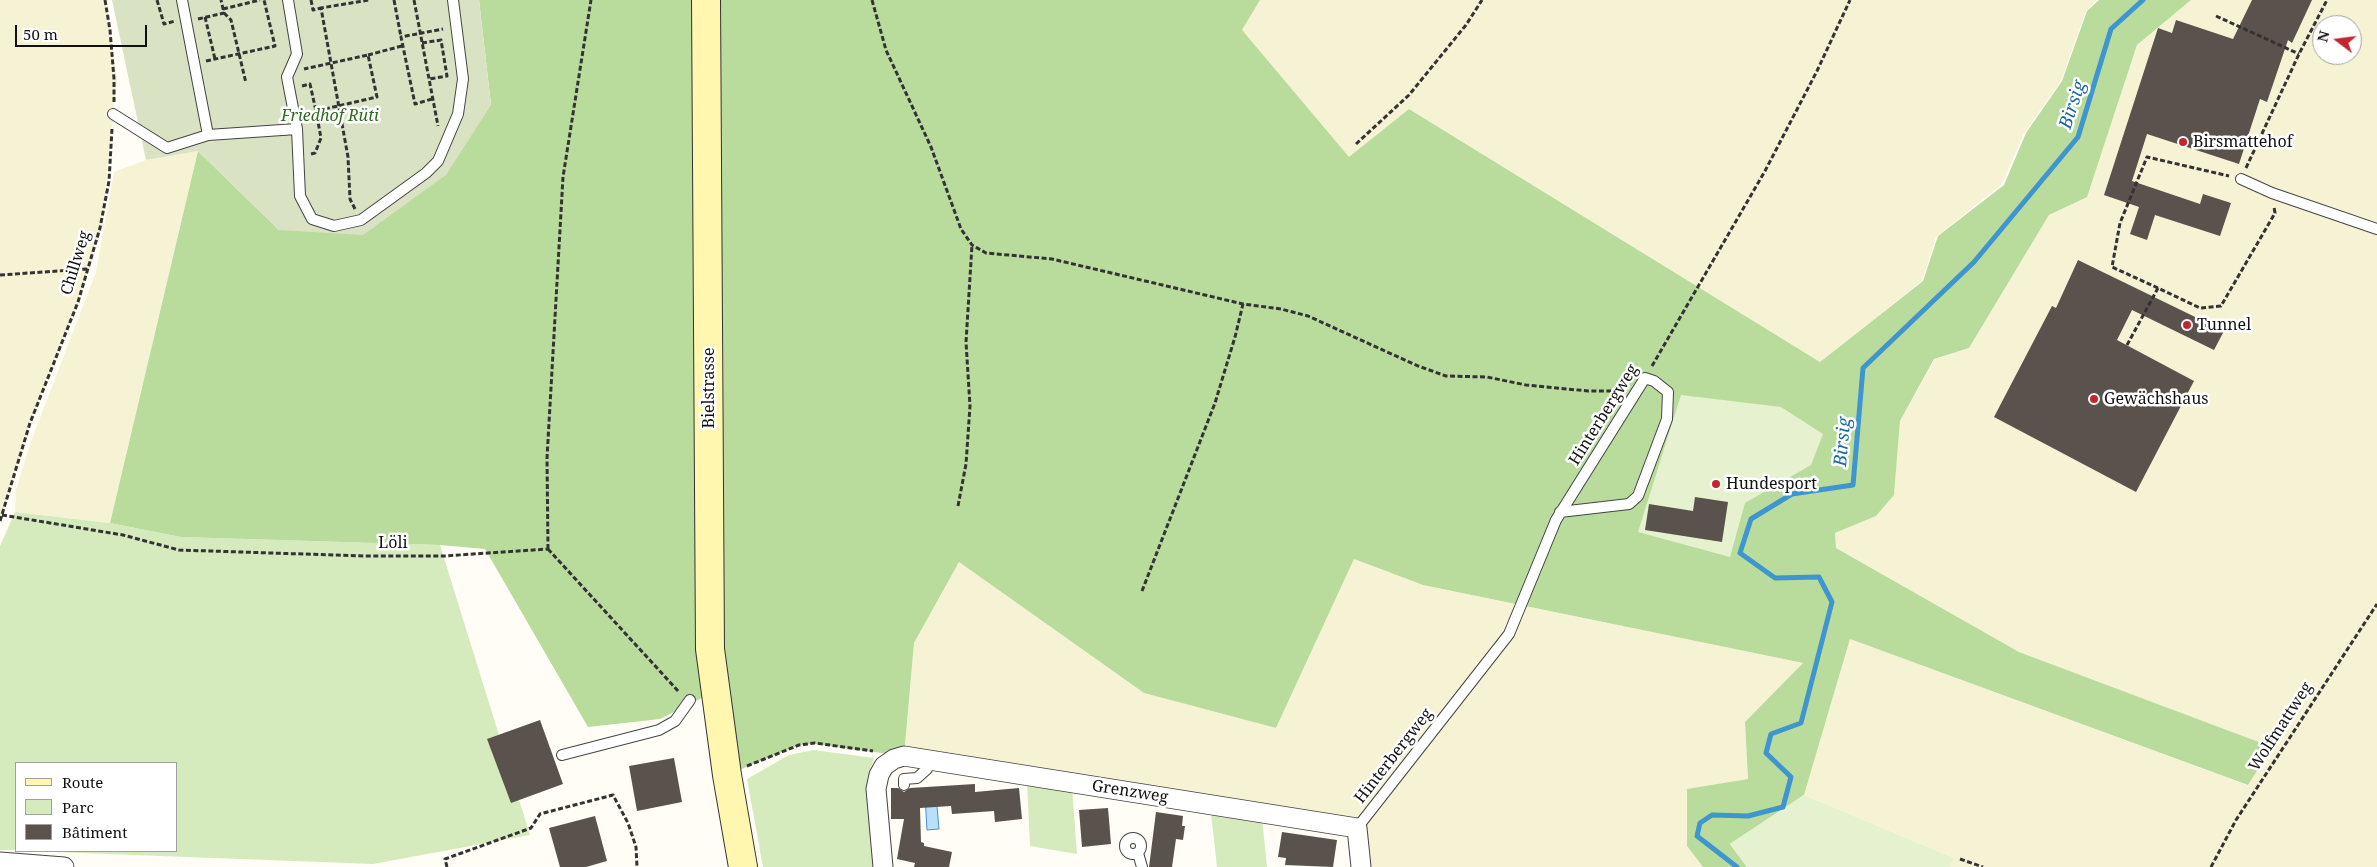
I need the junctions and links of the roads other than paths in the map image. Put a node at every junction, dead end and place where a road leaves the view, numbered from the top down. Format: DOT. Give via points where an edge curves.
graph roads {
  1 [pos="182,0"];
  2 [pos="288,0"];
  3 [pos="454,0"];
  4 [pos="706,0"];
  5 [pos="113,114"];
  6 [pos="297,129"];
  7 [pos="208,135"];
  8 [pos="2241,179"];
  9 [pos="2377,229"];
  10 [pos="1560,512"];
  11 [pos="690,700"];
  12 [pos="562,754"];
  13 [pos="940,765"];
  14 [pos="904,785"];
  15 [pos="1357,828"];
  16 [pos="1138,853"];
  17 [pos="0,862"];
  18 [pos="64,867"];
  19 [pos="743,867"];
  20 [pos="883,867"];
  21 [pos="1142,867"];
  22 [pos="1361,867"];
  1 -- 7 [label="lane"];
  2 -- 6 [label="lane" via="297,54 287,77"];
  3 -- 6 [label="lane" via="463,79 458,114 438,161 426,173 361,220 334,226 312,219 300,196"];
  4 -- 19 [label="main road, Bielstrasse" via="710,649"];
  5 -- 7 [label="lane" via="167,148"];
  6 -- 7 [label="lane"];
  8 -- 9 [label="lane"];
  10 -- 10 [label="lane, Hinterbergweg" via="1629,504 1638,496 1667,420 1668,392 1645,378"];
  10 -- 15 [label="lane, Hinterbergweg" via="1509,634"];
  11 -- 12 [label="lane" via="675,721 659,730"];
  13 -- 14 [label="lane" via="917,778 904,779"];
  13 -- 15 [label="street, Grenzweg" via="991,776"];
  13 -- 20 [label="street, Grenzweg" via="904,756 884,766 876,789"];
  15 -- 22 [label="street"];
  16 -- 21 [label="lane"];
  17 -- 18 [label="street"];
}
